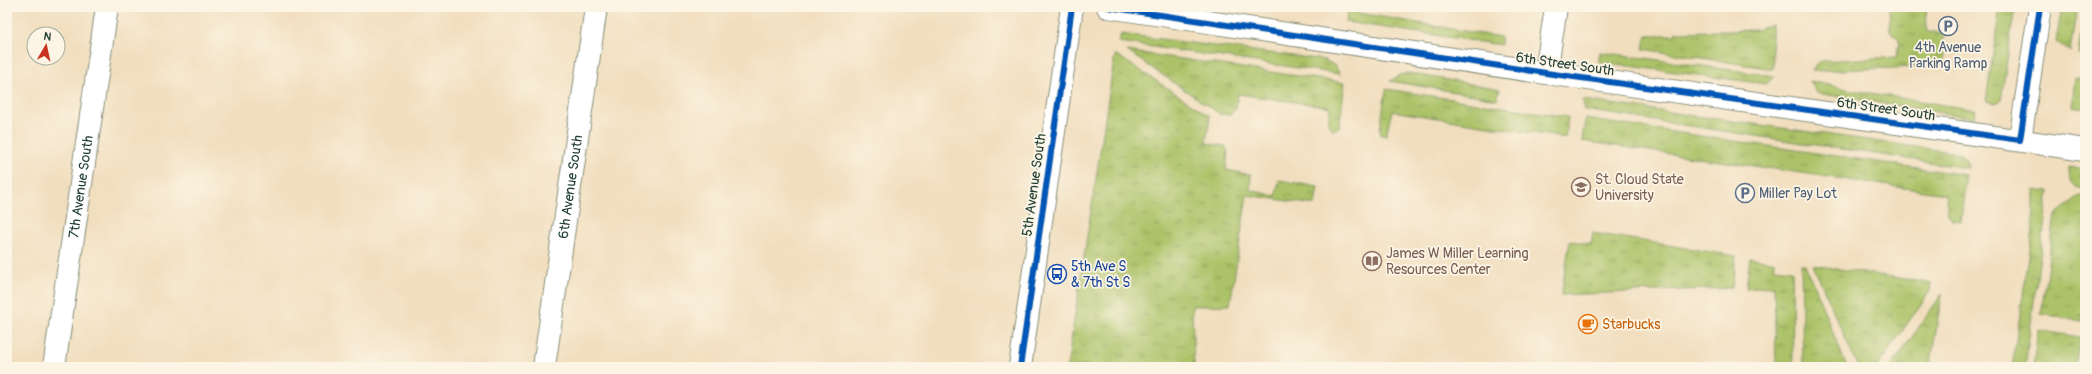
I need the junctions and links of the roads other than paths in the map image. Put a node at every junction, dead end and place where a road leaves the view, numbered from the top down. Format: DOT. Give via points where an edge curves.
graph roads {
  1 [pos="107,7"];
  2 [pos="596,7"];
  3 [pos="1072,7"];
  4 [pos="1108,7"];
  5 [pos="1556,7"];
  6 [pos="2040,7"];
  7 [pos="1546,73"];
  8 [pos="2020,140"];
  9 [pos="2085,150"];
  10 [pos="54,367"];
  11 [pos="544,367"];
  12 [pos="1020,367"];
  1 -- 10 [label="street, 7th Avenue South"];
  2 -- 11 [label="street, 6th Avenue South"];
  3 -- 12 [label="street, 5th Avenue South"];
  4 -- 7 [label="street, 6th Street South"];
  5 -- 7 [label="street"];
  6 -- 8 [label="street"];
  7 -- 8 [label="street, 6th Street South"];
  8 -- 9 [label="street, 6th Street South"];
}
